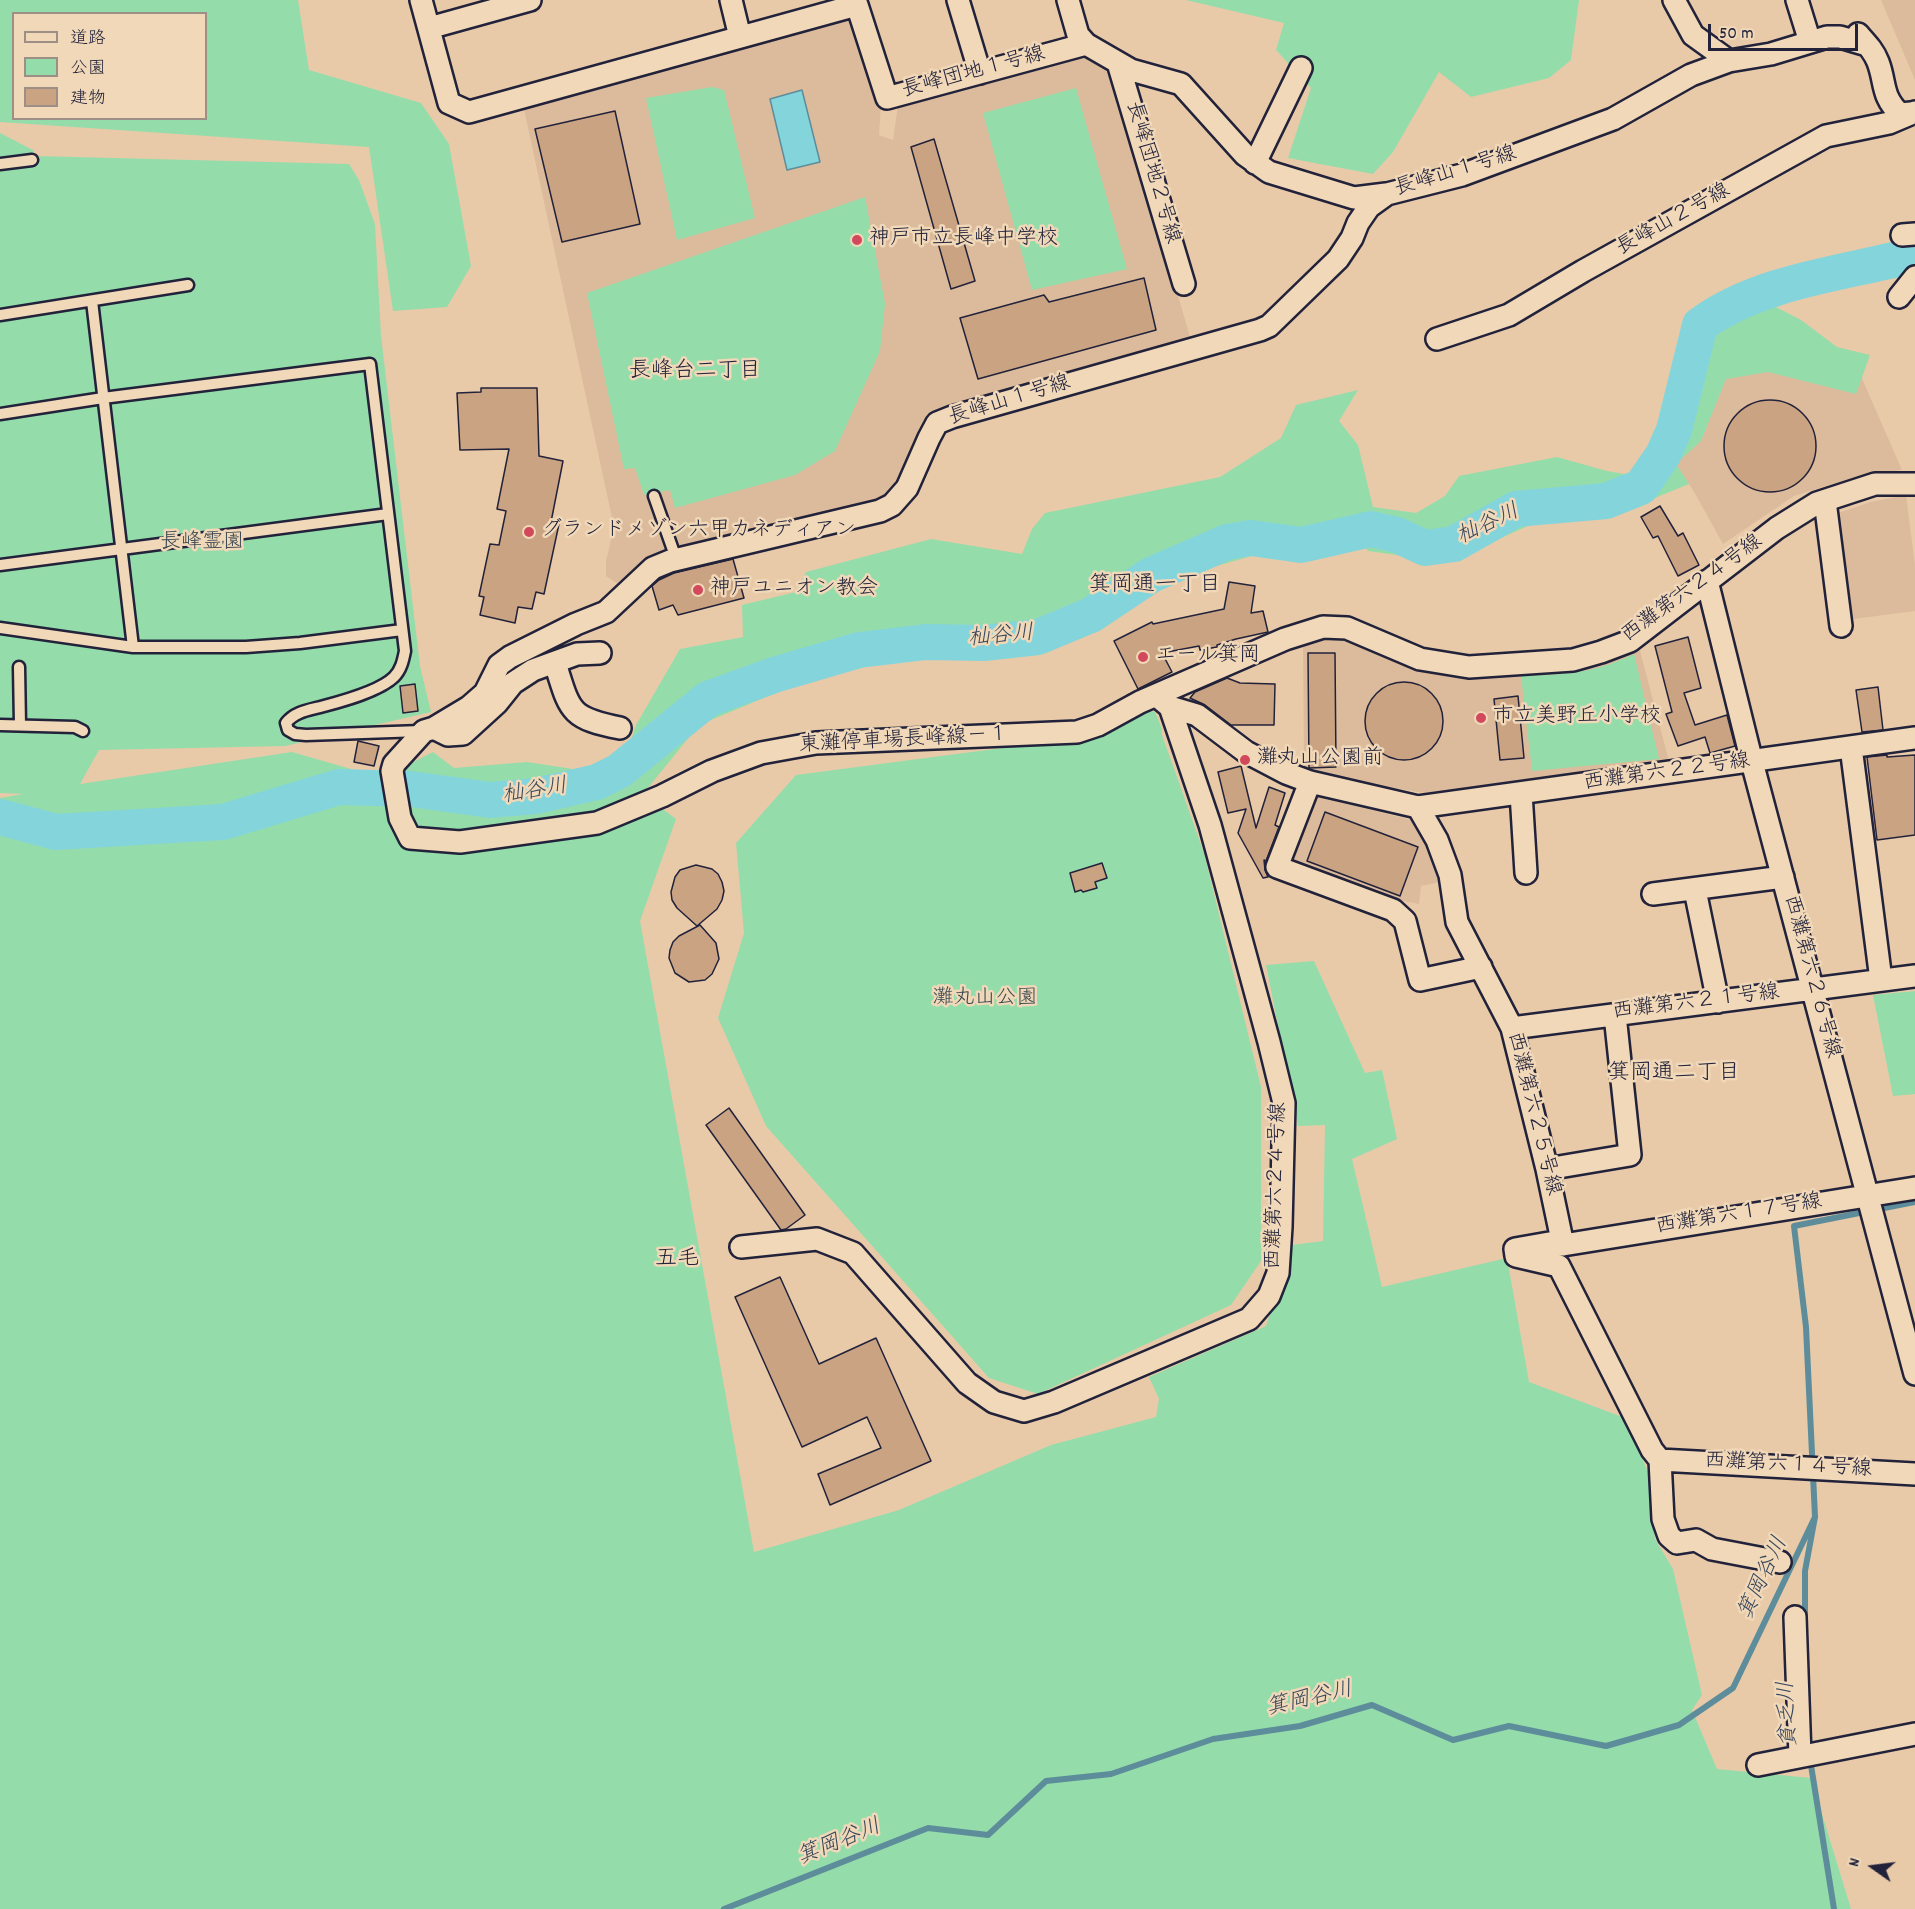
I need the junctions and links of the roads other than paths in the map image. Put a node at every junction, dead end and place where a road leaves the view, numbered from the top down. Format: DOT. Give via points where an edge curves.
graph roads {
  1 [pos="421,0"];
  2 [pos="530,0"];
  3 [pos="731,0"];
  4 [pos="958,0"];
  5 [pos="1068,0"];
  6 [pos="1674,0"];
  7 [pos="1797,0"];
  8 [pos="856,2"];
  9 [pos="429,28"];
  10 [pos="1808,36"];
  11 [pos="740,37"];
  12 [pos="1086,44"];
  13 [pos="1739,59"];
  14 [pos="1118,63"];
  15 [pos="1301,68"];
  16 [pos="980,73"];
  17 [pos="1913,113"];
  18 [pos="32,160"];
  19 [pos="1255,163"];
  20 [pos="0,164"];
  21 [pos="1387,194"];
  22 [pos="1915,277"];
  23 [pos="1184,284"];
  24 [pos="188,285"];
  25 [pos="1899,297"];
  26 [pos="92,301"];
  27 [pos="0,315"];
  28 [pos="1437,339"];
  29 [pos="103,398"];
  30 [pos="0,414"];
  31 [pos="1915,484"];
  32 [pos="654,496"];
  33 [pos="1825,501"];
  34 [pos="388,514"];
  35 [pos="121,549"];
  36 [pos="678,559"];
  37 [pos="0,566"];
  38 [pos="1707,580"];
  39 [pos="0,623"];
  40 [pos="1841,626"];
  41 [pos="0,628"];
  42 [pos="402,630"];
  43 [pos="132,647"];
  44 [pos="600,653"];
  45 [pos="555,663"];
  46 [pos="19,667"];
  47 [pos="1164,701"];
  48 [pos="20,725"];
  49 [pos="0,726"];
  50 [pos="620,728"];
  51 [pos="429,730"];
  52 [pos="82,731"];
  53 [pos="1077,732"];
  54 [pos="1915,738"];
  55 [pos="1851,747"];
  56 [pos="1752,762"];
  57 [pos="1310,782"];
  58 [pos="1521,793"];
  59 [pos="1418,807"];
  60 [pos="1526,873"];
  61 [pos="1783,877"];
  62 [pos="1695,890"];
  63 [pos="1653,894"];
  64 [pos="1481,967"];
  65 [pos="1915,976"];
  66 [pos="1881,980"];
  67 [pos="1813,989"];
  68 [pos="1718,1002"];
  69 [pos="1615,1015"];
  70 [pos="1512,1028"];
  71 [pos="1547,1168"];
  72 [pos="1915,1188"];
  73 [pos="1868,1196"];
  74 [pos="1563,1245"];
  75 [pos="741,1247"];
  76 [pos="1915,1374"];
  77 [pos="1660,1460"];
  78 [pos="1915,1474"];
  79 [pos="1780,1562"];
  80 [pos="1795,1617"];
  81 [pos="1915,1734"];
  82 [pos="1800,1756"];
  83 [pos="1758,1765"];
  1 -- 9 [label="street, 長峰団地１号線"];
  2 -- 9 [label="street"];
  3 -- 11 [label="street"];
  4 -- 16 [label="street"];
  5 -- 12 [label="street" via="1078,35"];
  6 -- 13 [label="street" via="1693,35"];
  7 -- 10 [label="street"];
  8 -- 11 [label="street, 長峰団地１号線"];
  8 -- 16 [label="street, 長峰団地１号線" via="887,98"];
  9 -- 11 [label="street, 長峰団地１号線" via="449,103 469,112"];
  10 -- 13 [label="street, 長峰山１号線" via="1771,54"];
  10 -- 17 [label="street, 長峰山１号線" via="1840,37 1867,45 1879,64 1890,105 1900,114"];
  12 -- 14 [label="street"];
  12 -- 16 [label="street, 長峰団地１号線"];
  13 -- 21 [label="street, 長峰山１号線" via="1691,75 1613,119 1462,175"];
  14 -- 19 [label="street" via="1181,84"];
  14 -- 23 [label="street, 長峰団地２号線"];
  15 -- 19 [label="street"];
  17 -- 28 [label="street, 長峰山２号線" via="1889,123 1826,136 1509,315"];
  18 -- 20 [label="lane"];
  19 -- 21 [label="street" via="1269,172 1354,198"];
  21 -- 36 [label="street, 長峰山１号線" via="1369,207 1338,259 1269,326 952,417 938,423 908,488 892,505"];
  22 -- 25 [label="street"];
  24 -- 26 [label="lane"];
  26 -- 27 [label="lane"];
  26 -- 29 [label="lane"];
  29 -- 30 [label="lane"];
  29 -- 34 [label="lane" via="370,364"];
  29 -- 35 [label="lane"];
  31 -- 33 [label="street, 西灘第六２４号線" via="1875,484"];
  32 -- 36 [label="lane"];
  33 -- 38 [label="street, 西灘第六２４号線" via="1778,528"];
  33 -- 40 [label="street"];
  34 -- 35 [label="lane"];
  34 -- 42 [label="lane"];
  35 -- 37 [label="lane"];
  35 -- 43 [label="lane"];
  36 -- 51 [label="street, 長峰山１号線" via="653,568 606,612 510,657 499,665 484,693 469,707"];
  38 -- 47 [label="street, 西灘第六２４号線" via="1630,641 1573,660 1469,667 1420,659 1347,628 1323,627 1285,639"];
  38 -- 56 [label="street, 西灘第六２６号線"];
  39 -- 41 [label="lane"];
  41 -- 43 [label="lane"];
  42 -- 43 [label="lane" via="246,647"];
  42 -- 51 [label="lane, 長峰山１号線" via="405,651 394,678 337,703 291,716 286,723 288,730 306,735"];
  44 -- 45 [label="street" via="577,654"];
  45 -- 50 [label="street" via="572,710 593,723"];
  45 -- 51 [label="street" via="533,670 513,683 464,734"];
  46 -- 48 [label="lane"];
  47 -- 53 [label="street, 西灘第六２４号線" via="1140,702"];
  47 -- 57 [label="street" via="1197,715 1246,752"];
  47 -- 75 [label="street, 西灘第六２４号線" via="1210,825 1284,1103 1278,1273 1269,1296 1249,1319 1024,1411 994,1402 967,1383 853,1253 817,1239"];
  48 -- 49 [label="lane"];
  48 -- 52 [label="lane" via="75,727"];
  51 -- 53 [label="street, 東灘停車場長峰線－１" via="394,764 400,818 410,838 460,842 597,823 712,771 761,753 805,745"];
  54 -- 55 [label="street, 西灘第六２２号線"];
  55 -- 56 [label="street, 西灘第六２２号線"];
  55 -- 66 [label="street"];
  56 -- 58 [label="street, 西灘第六２２号線"];
  56 -- 61 [label="street, 西灘第六２６号線"];
  57 -- 59 [label="street"];
  57 -- 64 [label="street" via="1277,867 1393,910 1405,921 1420,980"];
  58 -- 59 [label="street, 西灘第六２２号線"];
  58 -- 60 [label="street"];
  59 -- 64 [label="street, 西灘第六２５号線" via="1437,840 1450,875 1457,922"];
  61 -- 62 [label="street"];
  61 -- 67 [label="street, 西灘第六２６号線"];
  62 -- 63 [label="street"];
  62 -- 68 [label="street"];
  64 -- 70 [label="street, 西灘第六２５号線"];
  65 -- 66 [label="street, 西灘第六２１号線"];
  66 -- 67 [label="street, 西灘第六２１号線"];
  67 -- 68 [label="street, 西灘第六２１号線"];
  67 -- 73 [label="street, 西灘第六２６号線"];
  68 -- 69 [label="street, 西灘第六２１号線"];
  69 -- 70 [label="street, 西灘第六２１号線"];
  69 -- 71 [label="street" via="1630,1155"];
  70 -- 71 [label="street, 西灘第六２５号線"];
  71 -- 74 [label="street, 西灘第六２５号線"];
  72 -- 73 [label="street, 西灘第六１７号線"];
  73 -- 74 [label="street, 西灘第六１７号線"];
  73 -- 76 [label="street, 西灘第六２６号線"];
  74 -- 77 [label="street, 西灘第六１７号線" via="1550,1243 1515,1249 1516,1256 1559,1266"];
  77 -- 78 [label="street, 西灘第六１４号線"];
  77 -- 79 [label="street" via="1663,1519 1669,1536 1677,1543 1696,1540 1712,1549"];
  80 -- 82 [label="street"];
  81 -- 82 [label="street"];
  82 -- 83 [label="street"];
}
